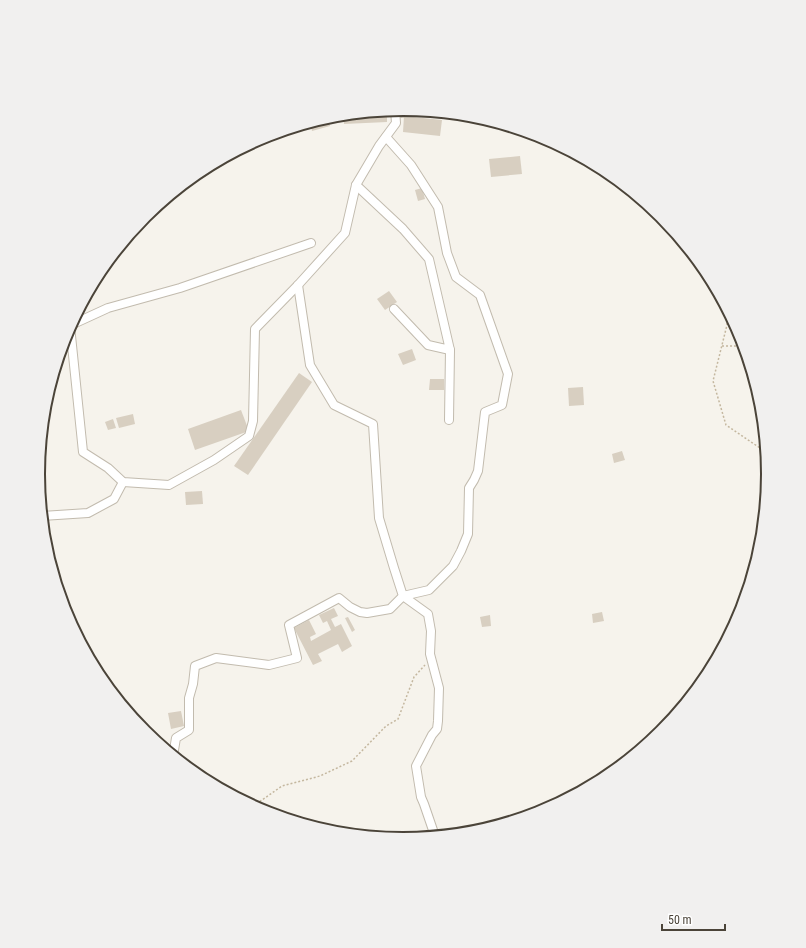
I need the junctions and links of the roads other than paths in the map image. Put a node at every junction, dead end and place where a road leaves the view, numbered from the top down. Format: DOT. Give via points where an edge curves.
graph roads {
  1 [pos="395,116"];
  2 [pos="386,137"];
  3 [pos="356,185"];
  4 [pos="311,243"];
  5 [pos="298,285"];
  6 [pos="394,309"];
  7 [pos="79,322"];
  8 [pos="71,339"];
  9 [pos="450,350"];
  10 [pos="449,420"];
  11 [pos="123,482"];
  12 [pos="48,516"];
  13 [pos="403,596"];
  14 [pos="175,749"];
  15 [pos="433,830"];
  1 -- 2 [label="street" via="396,123"];
  2 -- 3 [label="street"];
  2 -- 13 [label="street" via="411,165 438,207 447,253 456,277 480,295 508,374 502,405 484,412 478,471 469,488 468,534 461,551 453,566 429,590"];
  3 -- 5 [label="street" via="345,232"];
  3 -- 9 [label="street" via="403,229 429,259"];
  4 -- 7 [label="street" via="180,288 108,308"];
  5 -- 11 [label="street" via="255,329 253,421 249,436 214,460 169,485"];
  5 -- 13 [label="street" via="310,366 334,405 373,424 379,518"];
  6 -- 9 [label="street" via="428,345"];
  8 -- 11 [label="street" via="83,452 108,468"];
  9 -- 10 [label="street"];
  11 -- 12 [label="street" via="114,499 88,513"];
  13 -- 14 [label="street" via="390,609 367,613 350,607 339,598 306,615 289,625 297,658 269,665 216,658 195,666 194,684 189,698 189,730 176,738"];
  13 -- 15 [label="street" via="428,614 431,631 430,654 439,688 437,729 416,766 421,797"];
}
